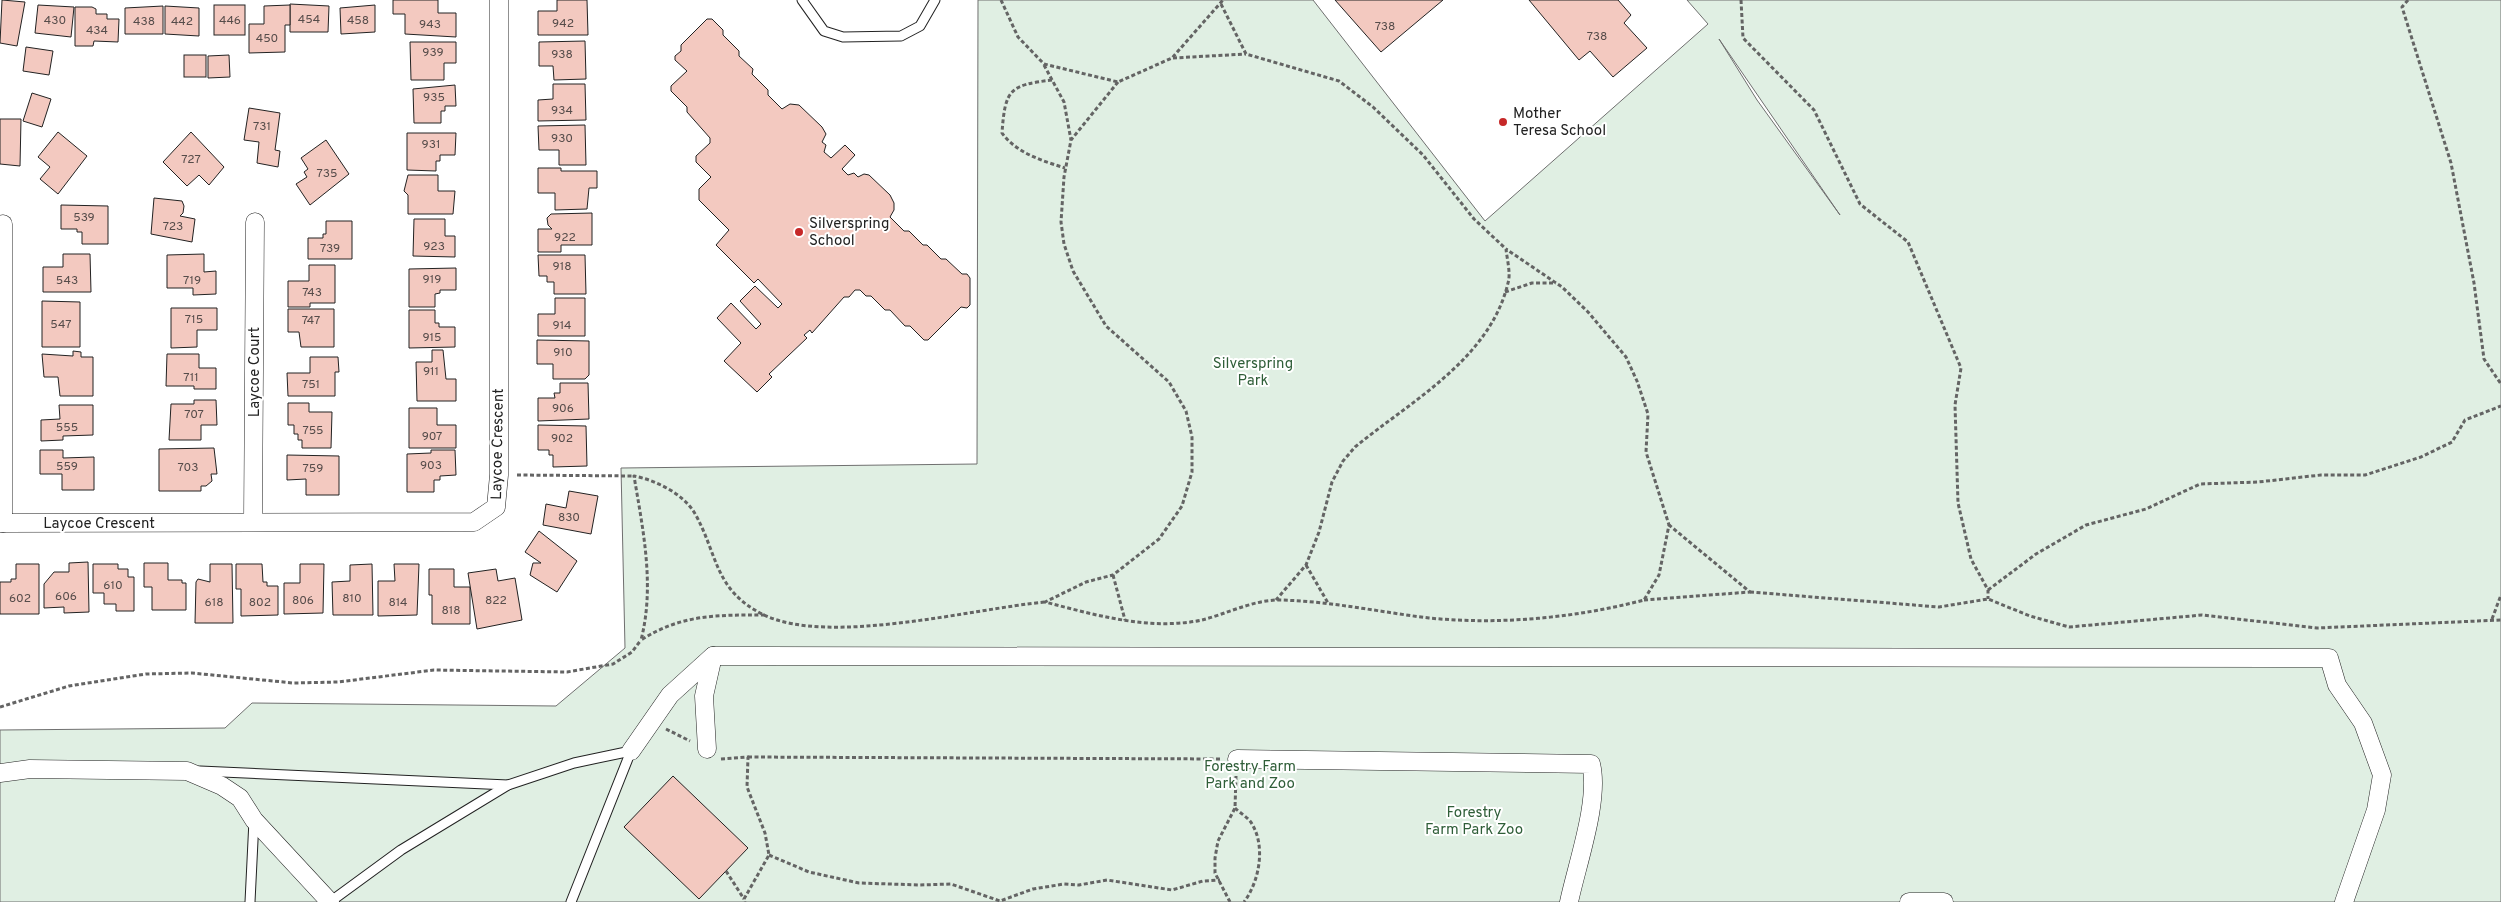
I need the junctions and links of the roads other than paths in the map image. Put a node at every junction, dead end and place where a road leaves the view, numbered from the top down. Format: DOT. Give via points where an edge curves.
graph roads {
  1 [pos="499,0"];
  2 [pos="802,0"];
  3 [pos="935,0"];
  4 [pos="255,222"];
  5 [pos="3,224"];
  6 [pos="253,522"];
  7 [pos="2,523"];
  8 [pos="713,656"];
  9 [pos="707,749"];
  10 [pos="631,752"];
  11 [pos="1237,759"];
  12 [pos="187,771"];
  13 [pos="0,773"];
  14 [pos="508,786"];
  15 [pos="254,820"];
  16 [pos="250,902"];
  17 [pos="330,902"];
  18 [pos="571,902"];
  19 [pos="1569,902"];
  20 [pos="1909,902"];
  21 [pos="1944,902"];
  22 [pos="2344,902"];
  1 -- 6 [label="street, Laycoe Crescent" via="499,475 496,507 474,522"];
  2 -- 3 [label="lane" via="824,31 843,37 901,36 920,26"];
  4 -- 6 [label="street, Laycoe Court"];
  5 -- 7 [label="street"];
  6 -- 7 [label="street, Laycoe Crescent"];
  8 -- 9 [label="street" via="704,696"];
  8 -- 10 [label="street" via="670,695"];
  8 -- 22 [label="street" via="2329,658 2337,685 2363,723 2382,775 2376,810"];
  10 -- 14 [label="lane" via="574,764"];
  10 -- 18 [label="lane"];
  11 -- 19 [label="street" via="1591,764 1594,776 1592,799"];
  12 -- 13 [label="street" via="30,769"];
  12 -- 14 [label="lane"];
  12 -- 15 [label="street" via="222,786 240,798"];
  14 -- 17 [label="lane" via="401,850"];
  15 -- 16 [label="lane"];
  15 -- 17 [label="street"];
  20 -- 21 [label="street"];
}
